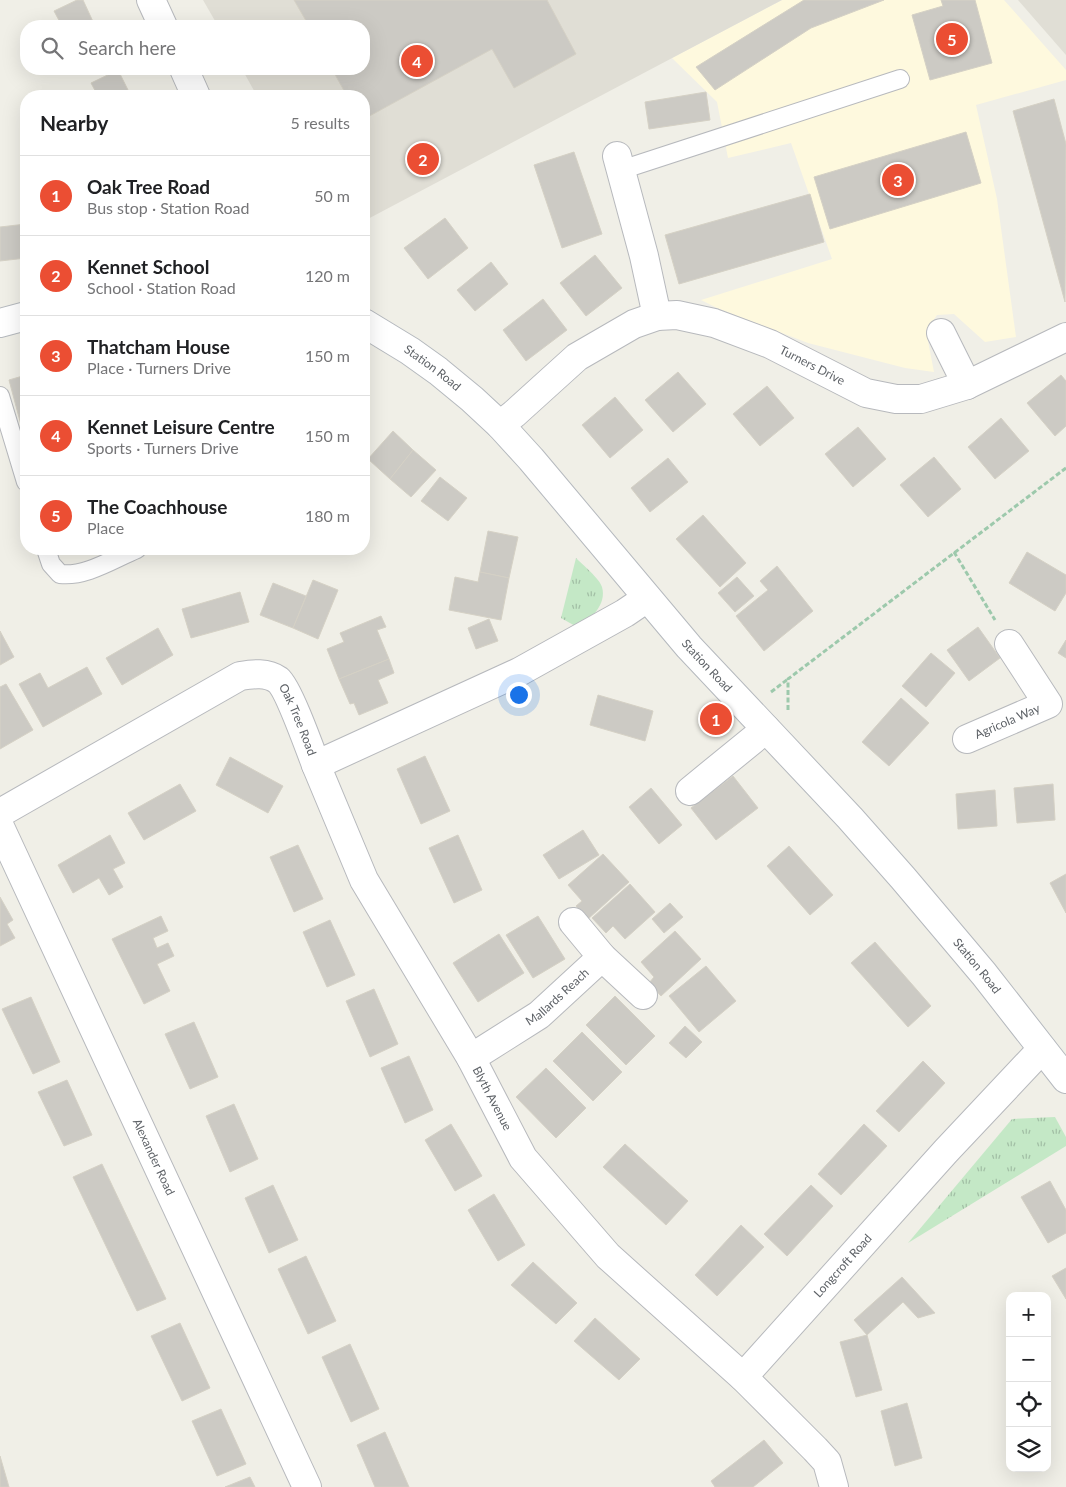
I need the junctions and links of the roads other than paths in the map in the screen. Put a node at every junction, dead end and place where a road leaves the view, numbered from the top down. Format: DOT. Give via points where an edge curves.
graph roads {
  1 [pos="151,0"];
  2 [pos="160,20"];
  3 [pos="187,75"];
  4 [pos="900,79"];
  5 [pos="193,90"];
  6 [pos="619,163"];
  7 [pos="657,316"];
  8 [pos="20,318"];
  9 [pos="0,323"];
  10 [pos="370,326"];
  11 [pos="941,334"];
  12 [pos="1066,337"];
  13 [pos="967,385"];
  14 [pos="0,396"];
  15 [pos="500,425"];
  16 [pos="20,462"];
  17 [pos="48,555"];
  18 [pos="123,555"];
  19 [pos="647,598"];
  20 [pos="1009,644"];
  21 [pos="1057,709"];
  22 [pos="777,723"];
  23 [pos="967,739"];
  24 [pos="316,764"];
  25 [pos="690,791"];
  26 [pos="0,813"];
  27 [pos="0,827"];
  28 [pos="573,922"];
  29 [pos="602,957"];
  30 [pos="643,995"];
  31 [pos="1042,1049"];
  32 [pos="471,1058"];
  33 [pos="1066,1080"];
  34 [pos="743,1377"];
  35 [pos="307,1487"];
  36 [pos="834,1487"];
  1 -- 2 [label="street"];
  3 -- 5 [label="street"];
  4 -- 6 [label="lane"];
  6 -- 7 [label="street"];
  7 -- 13 [label="street, Turners Drive" via="677,315 714,323 770,344 866,393 896,399 921,399"];
  7 -- 15 [label="street, Turners Drive" via="634,324 577,357"];
  8 -- 9 [label="street"];
  10 -- 15 [label="street, Station Road" via="438,371"];
  11 -- 13 [label="street"];
  12 -- 13 [label="street, Turners Drive"];
  14 -- 16 [label="lane"];
  15 -- 19 [label="street, Station Road"];
  17 -- 18 [label="lane" via="60,574 70,575"];
  19 -- 22 [label="street, Station Road" via="718,679"];
  19 -- 24 [label="street, Oak Tree Road" via="519,672"];
  20 -- 21 [label="street, Agricola Way"];
  21 -- 23 [label="street, Agricola Way"];
  22 -- 25 [label="street"];
  22 -- 31 [label="street, Station Road" via="850,818 984,974"];
  24 -- 26 [label="street, Oak Tree Road" via="286,691 278,681 252,674 240,676"];
  24 -- 32 [label="street, Blyth Avenue" via="364,880"];
  27 -- 35 [label="street, Alexander Road"];
  28 -- 29 [label="street"];
  29 -- 30 [label="street"];
  29 -- 32 [label="street, Mallards Reach" via="539,1015"];
  31 -- 33 [label="street, Station Road"];
  31 -- 34 [label="street, Longcroft Road"];
  32 -- 34 [label="street, Blyth Avenue" via="523,1158 608,1256"];
  34 -- 36 [label="street" via="827,1462"];
}
